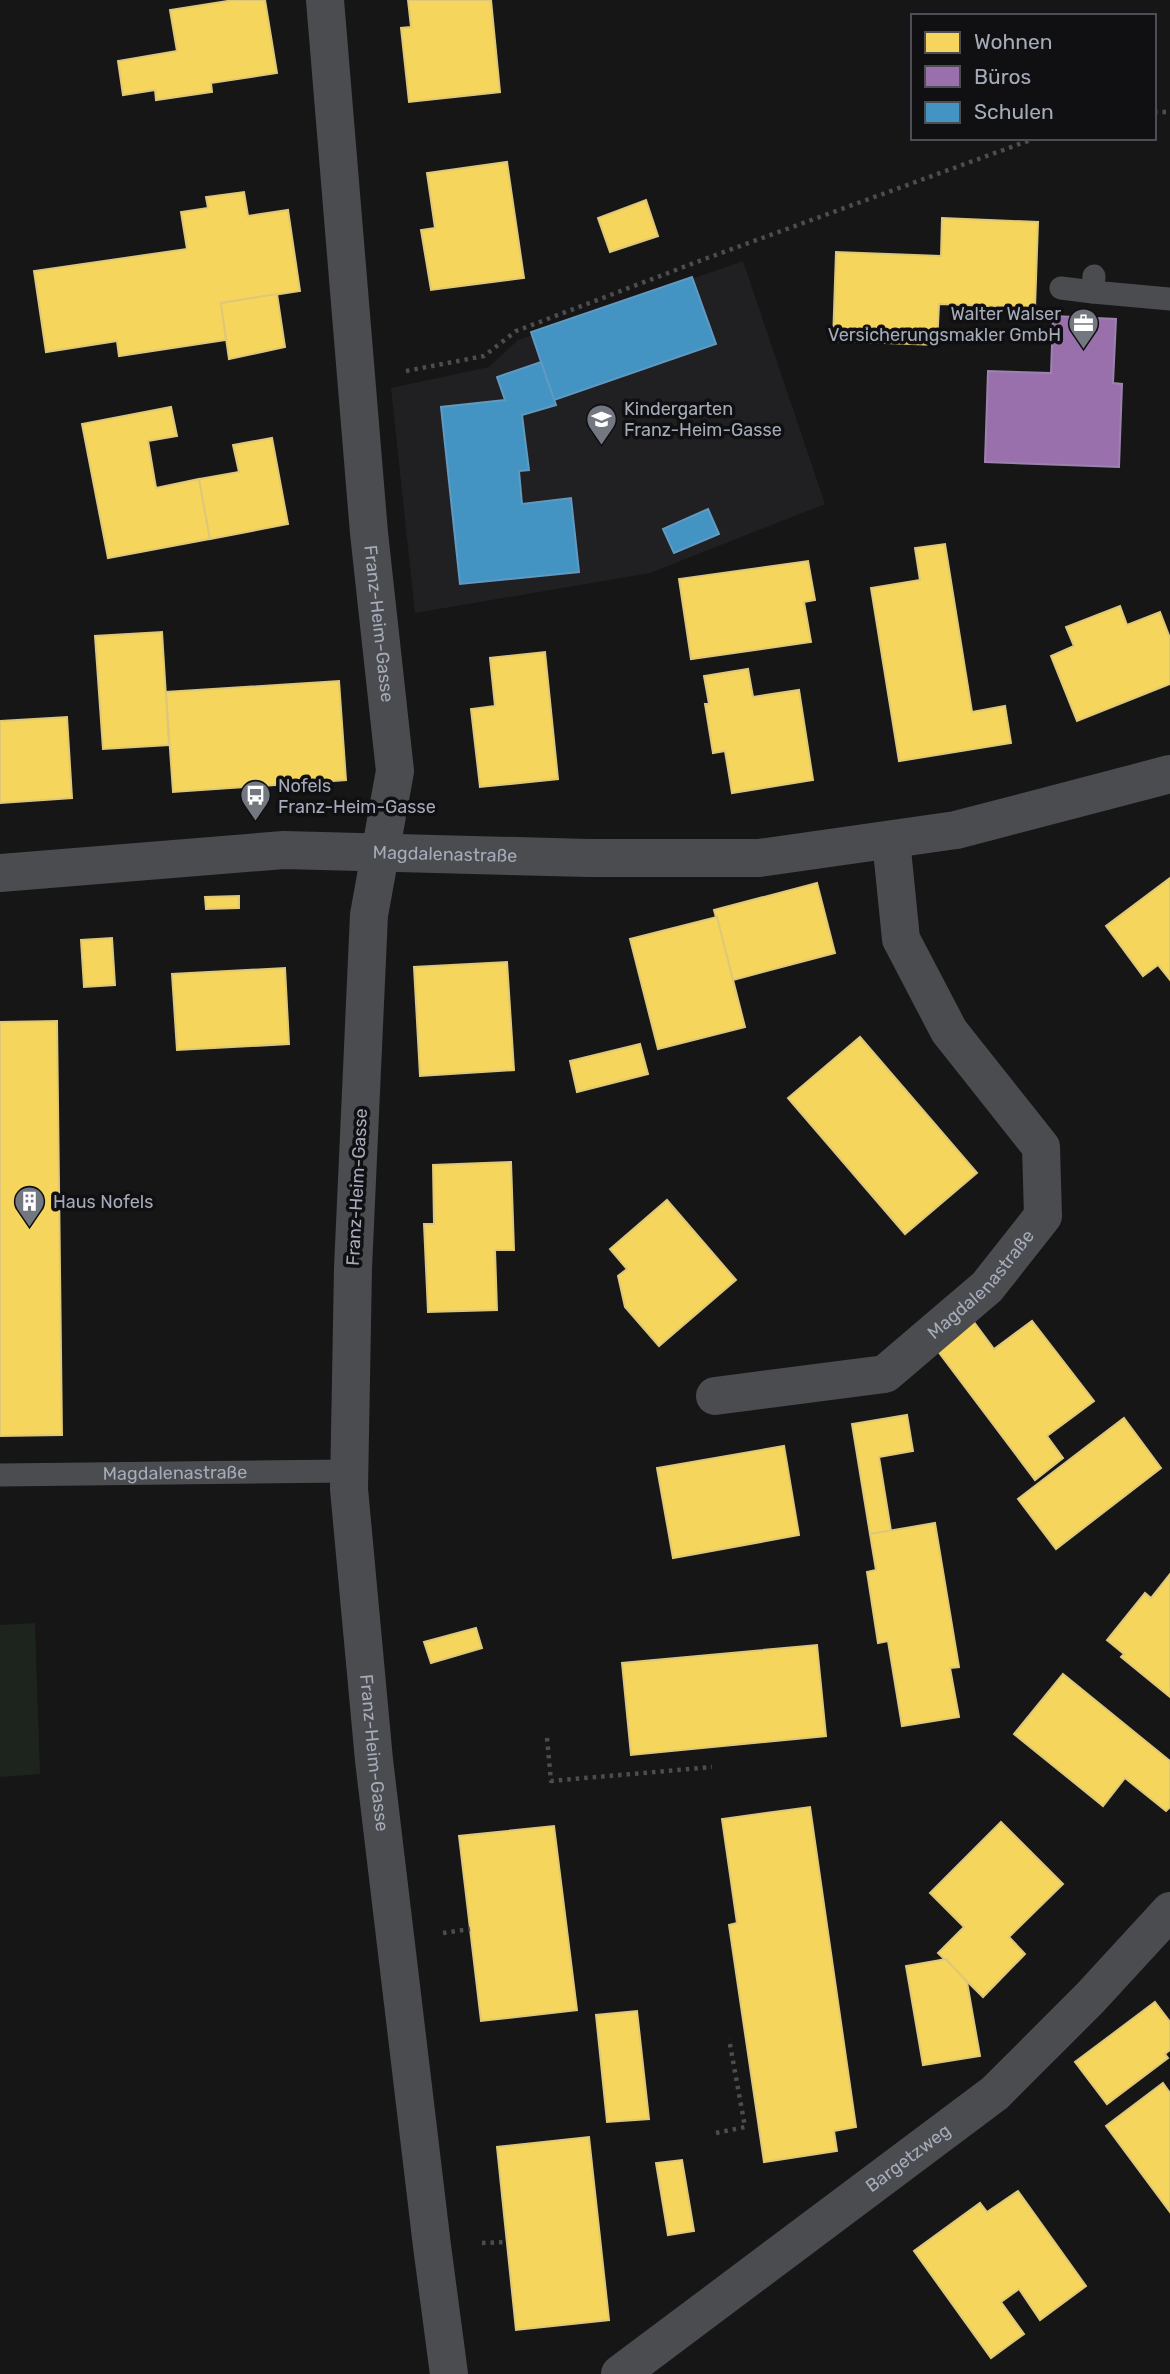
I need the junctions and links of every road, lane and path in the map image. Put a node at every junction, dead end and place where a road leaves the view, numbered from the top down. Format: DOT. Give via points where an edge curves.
graph roads {
  1 [pos="325,0"];
  2 [pos="1031,140"];
  3 [pos="1061,288"];
  4 [pos="1170,299"];
  5 [pos="357,380"];
  6 [pos="1170,774"];
  7 [pos="891,840"];
  8 [pos="379,853"];
  9 [pos="0,873"];
  10 [pos="715,1396"];
  11 [pos="349,1471"];
  12 [pos="0,1475"];
  13 [pos="547,1738"];
  14 [pos="712,1767"];
  15 [pos="1170,1910"];
  16 [pos="729,2039"];
  17 [pos="716,2133"];
  18 [pos="449,2374"];
  19 [pos="620,2374"];
  1 -- 5 [label="street, Franz-Heim-Gasse"];
  2 -- 5 [label="path" via="516,331 484,356"];
  3 -- 4 [label="lane" via="1093,284"];
  5 -- 8 [label="street, Franz-Heim-Gasse" via="395,771"];
  6 -- 7 [label="street, Magdalenastraße" via="956,830"];
  7 -- 8 [label="street, Magdalenastraße" via="759,858"];
  7 -- 10 [label="street, Magdalenastraße" via="901,939 949,1031 1041,1147 1043,1216 987,1287 885,1374"];
  8 -- 9 [label="street, Magdalenastraße" via="284,850"];
  8 -- 11 [label="street, Franz-Heim-Gasse" via="369,928"];
  11 -- 12 [label="lane, Magdalenastraße"];
  11 -- 18 [label="street, Franz-Heim-Gasse" via="374,1760"];
  13 -- 14 [label="path" via="551,1781"];
  15 -- 19 [label="street, Bargetzweg" via="995,2093"];
  16 -- 17 [label="path" via="744,2127"];
}
